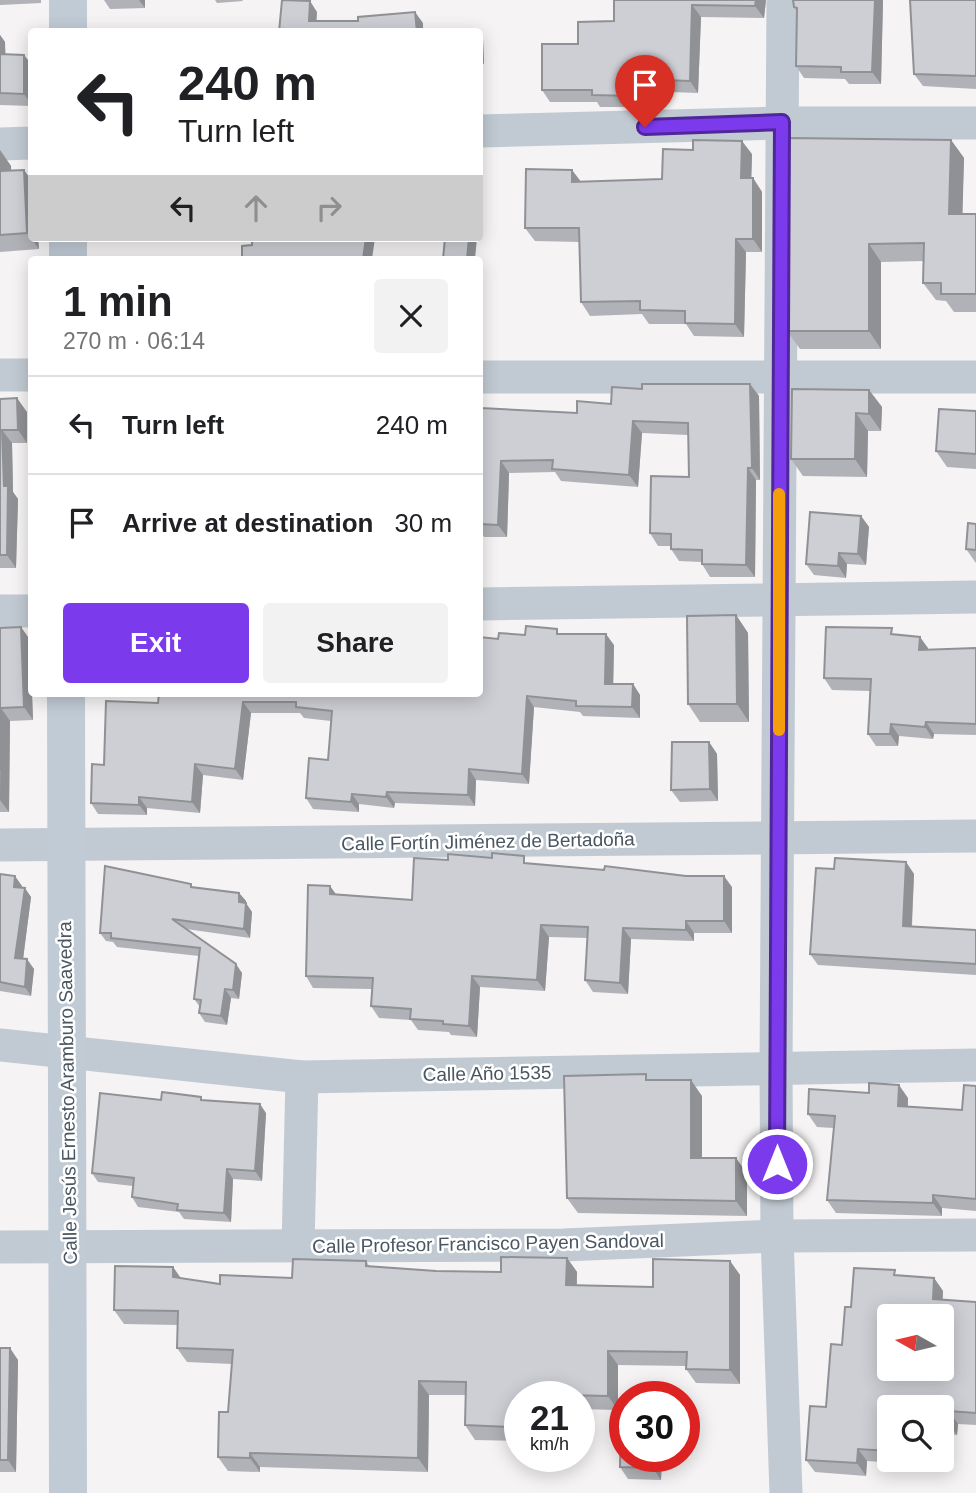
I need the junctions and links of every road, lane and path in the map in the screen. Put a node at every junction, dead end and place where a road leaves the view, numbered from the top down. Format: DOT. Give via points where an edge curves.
graph roads {
  1 [pos="68,0"];
  2 [pos="783,0"];
  3 [pos="68,28"];
  4 [pos="782,122"];
  5 [pos="976,123"];
  6 [pos="483,131"];
  7 [pos="0,144"];
  8 [pos="28,144"];
  9 [pos="0,375"];
  10 [pos="28,375"];
  11 [pos="483,377"];
  12 [pos="976,377"];
  13 [pos="779,379"];
  14 [pos="976,597"];
  15 [pos="778,599"];
  16 [pos="483,604"];
  17 [pos="0,611"];
  18 [pos="28,611"];
  19 [pos="66,697"];
  20 [pos="976,836"];
  21 [pos="780,838"];
  22 [pos="0,845"];
  23 [pos="64,845"];
  24 [pos="0,1045"];
  25 [pos="68,1054"];
  26 [pos="976,1065"];
  27 [pos="776,1068"];
  28 [pos="302,1077"];
  29 [pos="976,1235"];
  30 [pos="777,1236"];
  31 [pos="0,1247"];
  32 [pos="298,1247"];
  33 [pos="69,1248"];
  34 [pos="68,1493"];
  35 [pos="786,1493"];
  1 -- 3 [label="street"];
  2 -- 4 [label="street"];
  4 -- 5 [label="street"];
  4 -- 6 [label="street"];
  4 -- 13 [label="street"];
  7 -- 8 [label="street"];
  9 -- 10 [label="street"];
  11 -- 13 [label="street"];
  12 -- 13 [label="street"];
  13 -- 15 [label="street"];
  14 -- 15 [label="street"];
  15 -- 16 [label="street"];
  15 -- 21 [label="street"];
  17 -- 18 [label="street"];
  19 -- 23 [label="street, Calle Jesús Ernesto Aramburo Saavedra"];
  20 -- 21 [label="street, Calle Fortín Jiménez de Bertadoña"];
  21 -- 23 [label="street, Calle Fortín Jiménez de Bertadoña"];
  21 -- 27 [label="street"];
  22 -- 23 [label="street, Calle Fortín Jiménez de Bertadoña"];
  23 -- 25 [label="street, Calle Jesús Ernesto Aramburo Saavedra"];
  24 -- 25 [label="street, Calle Año 1535"];
  25 -- 28 [label="street, Calle Año 1535"];
  25 -- 33 [label="street, Calle Jesús Ernesto Aramburo Saavedra"];
  26 -- 27 [label="street, Calle Año 1535"];
  27 -- 28 [label="street, Calle Año 1535"];
  27 -- 30 [label="street"];
  28 -- 32 [label="street"];
  29 -- 30 [label="street, Calle Profesor Francisco Payen Sandoval"];
  30 -- 32 [label="street, Calle Profesor Francisco Payen Sandoval" via="564,1245"];
  30 -- 35 [label="street"];
  31 -- 33 [label="street, Calle Profesor Francisco Payen Sandoval"];
  32 -- 33 [label="street, Calle Profesor Francisco Payen Sandoval"];
  33 -- 34 [label="street, Calle Jesús Ernesto Aramburo Saavedra"];
}
